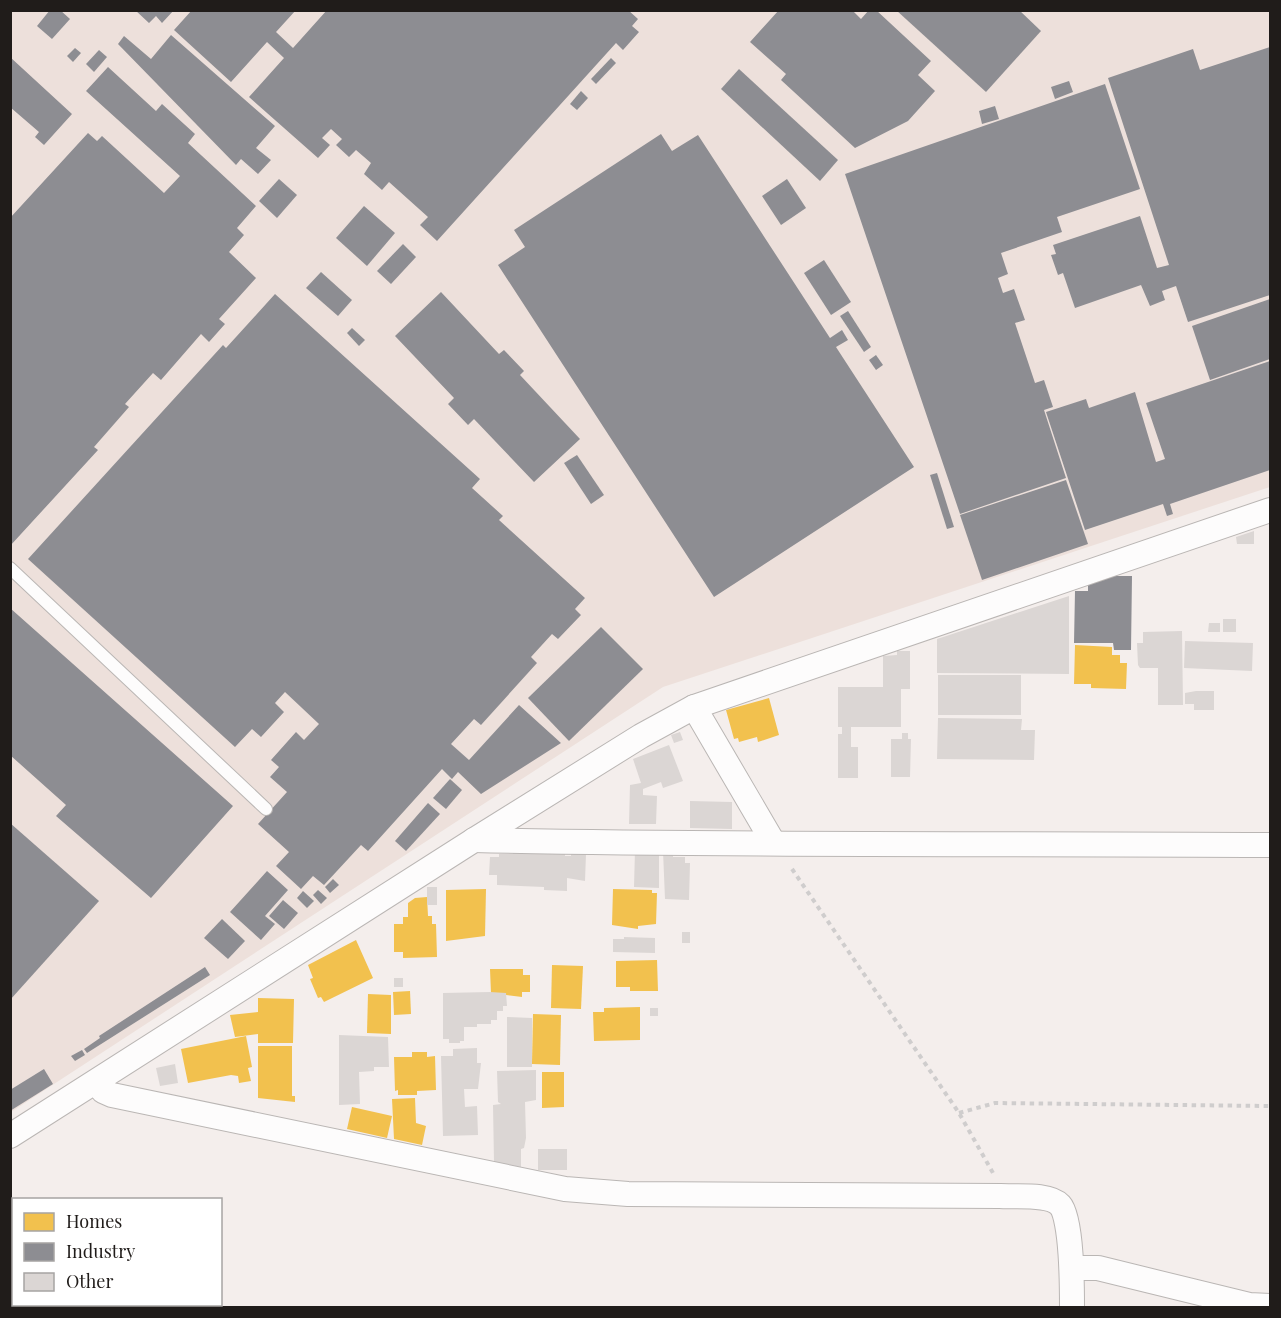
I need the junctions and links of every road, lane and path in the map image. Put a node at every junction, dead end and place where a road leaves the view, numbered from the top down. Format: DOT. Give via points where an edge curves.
graph roads {
  1 [pos="1270,510"];
  2 [pos="10,568"];
  3 [pos="694,707"];
  4 [pos="266,809"];
  5 [pos="474,840"];
  6 [pos="773,842"];
  7 [pos="1270,845"];
  8 [pos="97,1082"];
  9 [pos="1270,1106"];
  10 [pos="959,1113"];
  11 [pos="10,1136"];
  12 [pos="1000,1196"];
  13 [pos="1071,1268"];
  14 [pos="1270,1306"];
  15 [pos="1072,1308"];
  1 -- 3 [label="street"];
  2 -- 4 [label="lane"];
  3 -- 5 [label="street" via="640,736"];
  3 -- 6 [label="street"];
  5 -- 6 [label="street"];
  5 -- 8 [label="street"];
  6 -- 7 [label="street"];
  6 -- 10 [label="path"];
  8 -- 11 [label="street"];
  8 -- 12 [label="street" via="112,1095 565,1189 628,1194"];
  9 -- 10 [label="path" via="995,1103"];
  10 -- 12 [label="path" via="986,1156"];
  12 -- 13 [label="street" via="1049,1199 1060,1204 1065,1214"];
  13 -- 14 [label="street" via="1098,1268 1249,1305"];
  13 -- 15 [label="street"];
}
